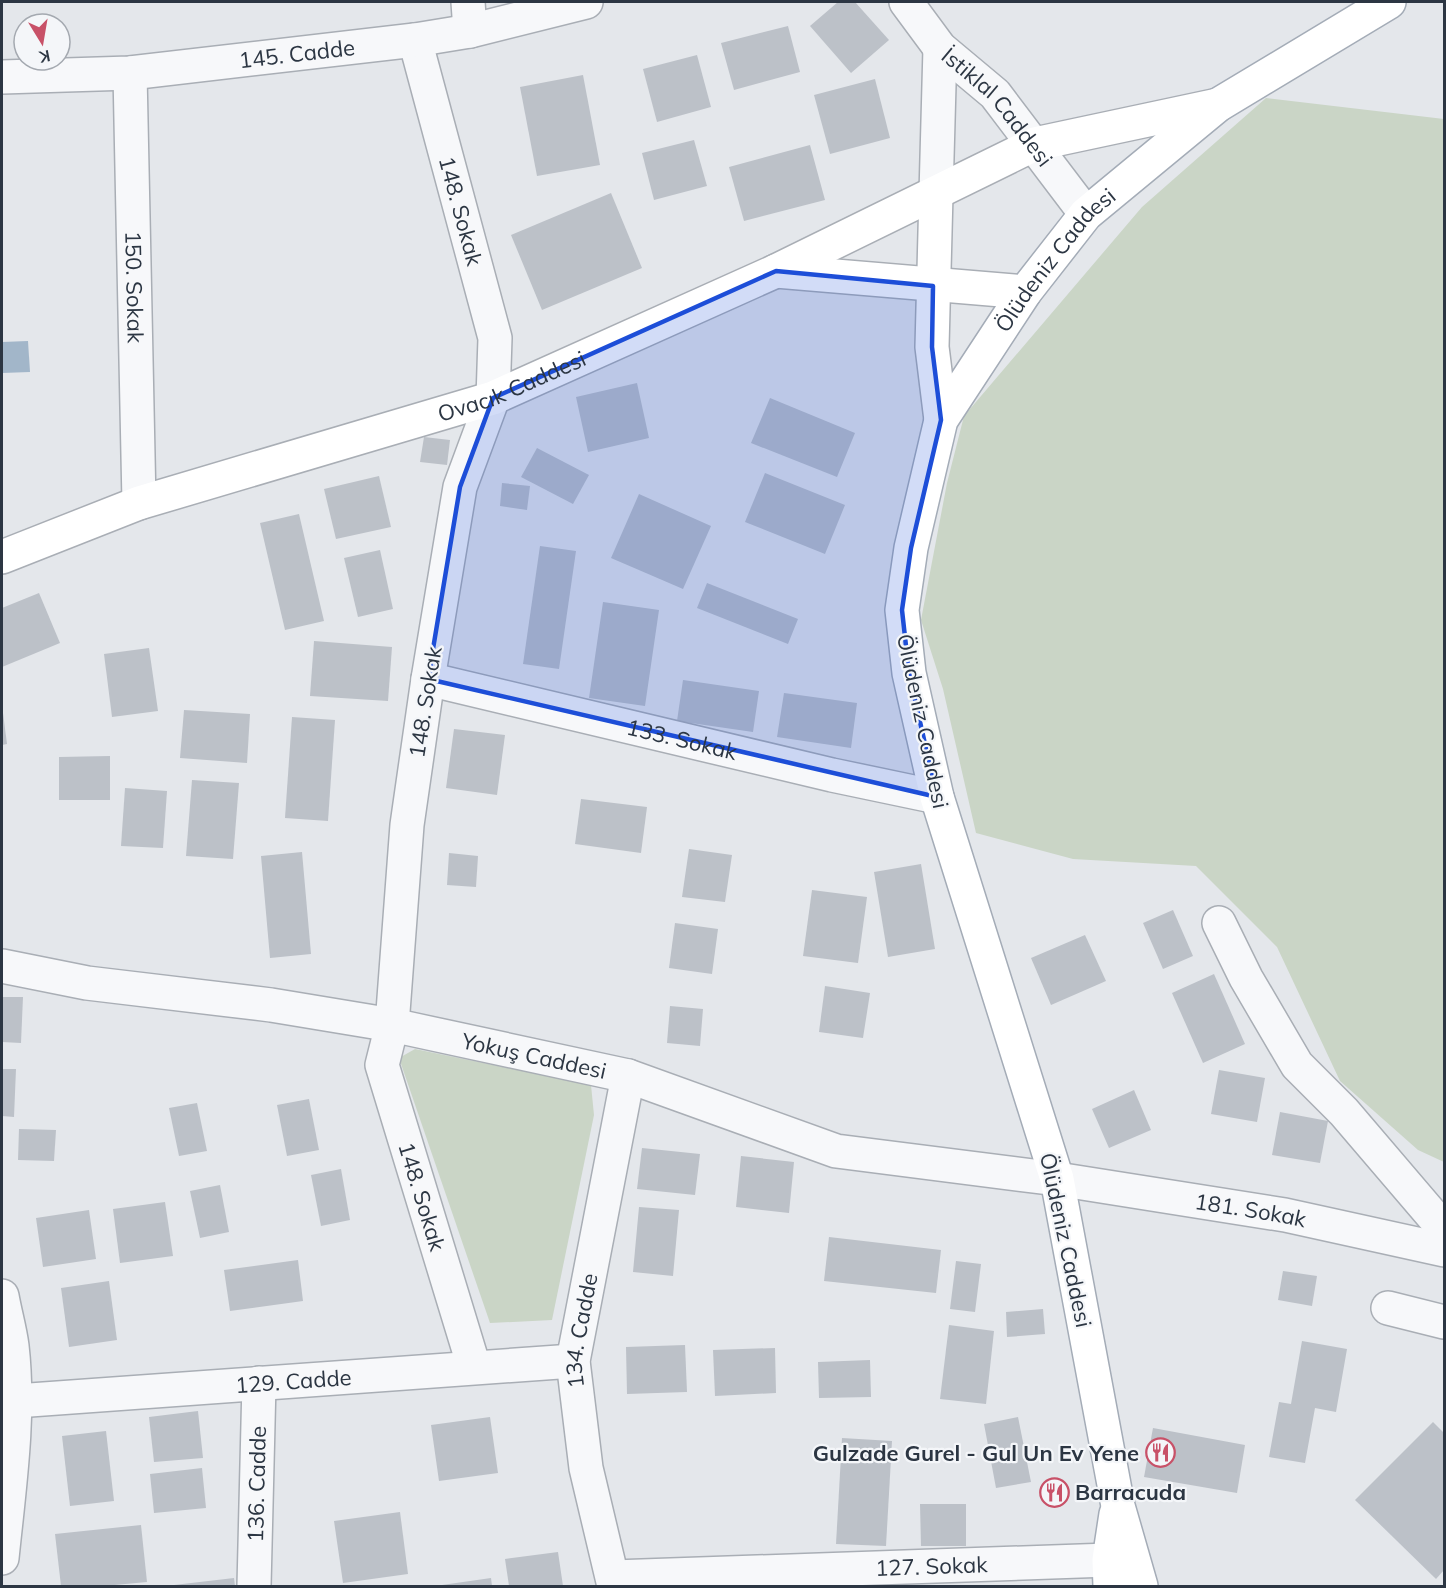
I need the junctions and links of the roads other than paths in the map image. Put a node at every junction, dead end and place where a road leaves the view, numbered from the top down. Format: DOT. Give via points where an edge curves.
graph roads {
  1 [pos="586,2"];
  2 [pos="906,2"];
  3 [pos="1389,2"];
  4 [pos="469,16"];
  5 [pos="416,40"];
  6 [pos="940,48"];
  7 [pos="130,73"];
  8 [pos="2,77"];
  9 [pos="1218,105"];
  10 [pos="1035,144"];
  11 [pos="936,194"];
  12 [pos="1086,214"];
  13 [pos="776,271"];
  14 [pos="933,286"];
  15 [pos="1025,292"];
  16 [pos="493,398"];
  17 [pos="941,420"];
  18 [pos="139,503"];
  19 [pos="2,557"];
  20 [pos="428,679"];
  21 [pos="937,797"];
  22 [pos="1219,923"];
  23 [pos="2,966"];
  24 [pos="392,1025"];
  25 [pos="628,1076"];
  26 [pos="1057,1179"];
  27 [pos="1444,1229"];
  28 [pos="1444,1250"];
  29 [pos="2,1296"];
  30 [pos="1388,1308"];
  31 [pos="1444,1322"];
  32 [pos="573,1361"];
  33 [pos="474,1367"];
  34 [pos="258,1383"];
  35 [pos="8,1402"];
  36 [pos="1118,1506"];
  37 [pos="2,1558"];
  38 [pos="1109,1573"];
  39 [pos="614,1583"];
  40 [pos="254,1587"];
  41 [pos="1142,1587"];
  1 -- 4 [label="street, 145. Cadde"];
  2 -- 6 [label="street, İstiklal Caddesi"];
  3 -- 9 [label="main road, Ölüdeniz Caddesi"];
  4 -- 5 [label="street, 145. Cadde"];
  5 -- 7 [label="street, 145. Cadde"];
  5 -- 16 [label="street, 148. Sokak" via="495,338"];
  6 -- 10 [label="street, İstiklal Caddesi" via="995,94"];
  6 -- 11 [label="street"];
  7 -- 8 [label="street, 145. Cadde"];
  7 -- 18 [label="street, 150. Sokak"];
  9 -- 10 [label="main road"];
  9 -- 12 [label="main road, Ölüdeniz Caddesi"];
  10 -- 11 [label="main road"];
  10 -- 12 [label="street, İstiklal Caddesi"];
  11 -- 13 [label="main road"];
  11 -- 14 [label="main road"];
  12 -- 15 [label="main road, Ölüdeniz Caddesi"];
  13 -- 14 [label="main road, Ovacık Caddesi"];
  13 -- 16 [label="main road, Ovacık Caddesi"];
  14 -- 15 [label="main road, Ovacık Caddesi"];
  14 -- 17 [label="main road" via="932,347"];
  15 -- 17 [label="main road, Ölüdeniz Caddesi"];
  16 -- 18 [label="main road, Ovacık Caddesi"];
  16 -- 20 [label="street, 148. Sokak" via="460,487"];
  17 -- 21 [label="main road, Ölüdeniz Caddesi" via="911,548 902,610 909,673"];
  18 -- 19 [label="main road, Ovacık Caddesi"];
  20 -- 21 [label="street, 133. Sokak"];
  20 -- 24 [label="street, 148. Sokak" via="407,825"];
  21 -- 26 [label="main road, Ölüdeniz Caddesi"];
  22 -- 27 [label="street" via="1297,1065 1352,1121"];
  23 -- 24 [label="street, Yokuş Caddesi" via="87,983 271,1005"];
  24 -- 25 [label="street, Yokuş Caddesi"];
  24 -- 33 [label="street, 148. Sokak" via="382,1065"];
  25 -- 26 [label="street, Yokuş Caddesi" via="836,1151"];
  25 -- 32 [label="street, 134. Cadde"];
  26 -- 28 [label="street, 181. Sokak" via="1285,1215"];
  26 -- 36 [label="main road, Ölüdeniz Caddesi"];
  29 -- 35 [label="street" via="12,1346"];
  30 -- 31 [label="street"];
  32 -- 33 [label="street, 129. Cadde"];
  32 -- 39 [label="street, 134. Cadde" via="586,1468"];
  33 -- 34 [label="street, 129. Cadde"];
  34 -- 35 [label="street, 129. Cadde"];
  34 -- 40 [label="street, 136. Cadde"];
  35 -- 37 [label="street" via="12,1456"];
  36 -- 38 [label="main road"];
  36 -- 41 [label="main road, Ölüdeniz Caddesi"];
  38 -- 39 [label="street, 127. Sokak"];
}
